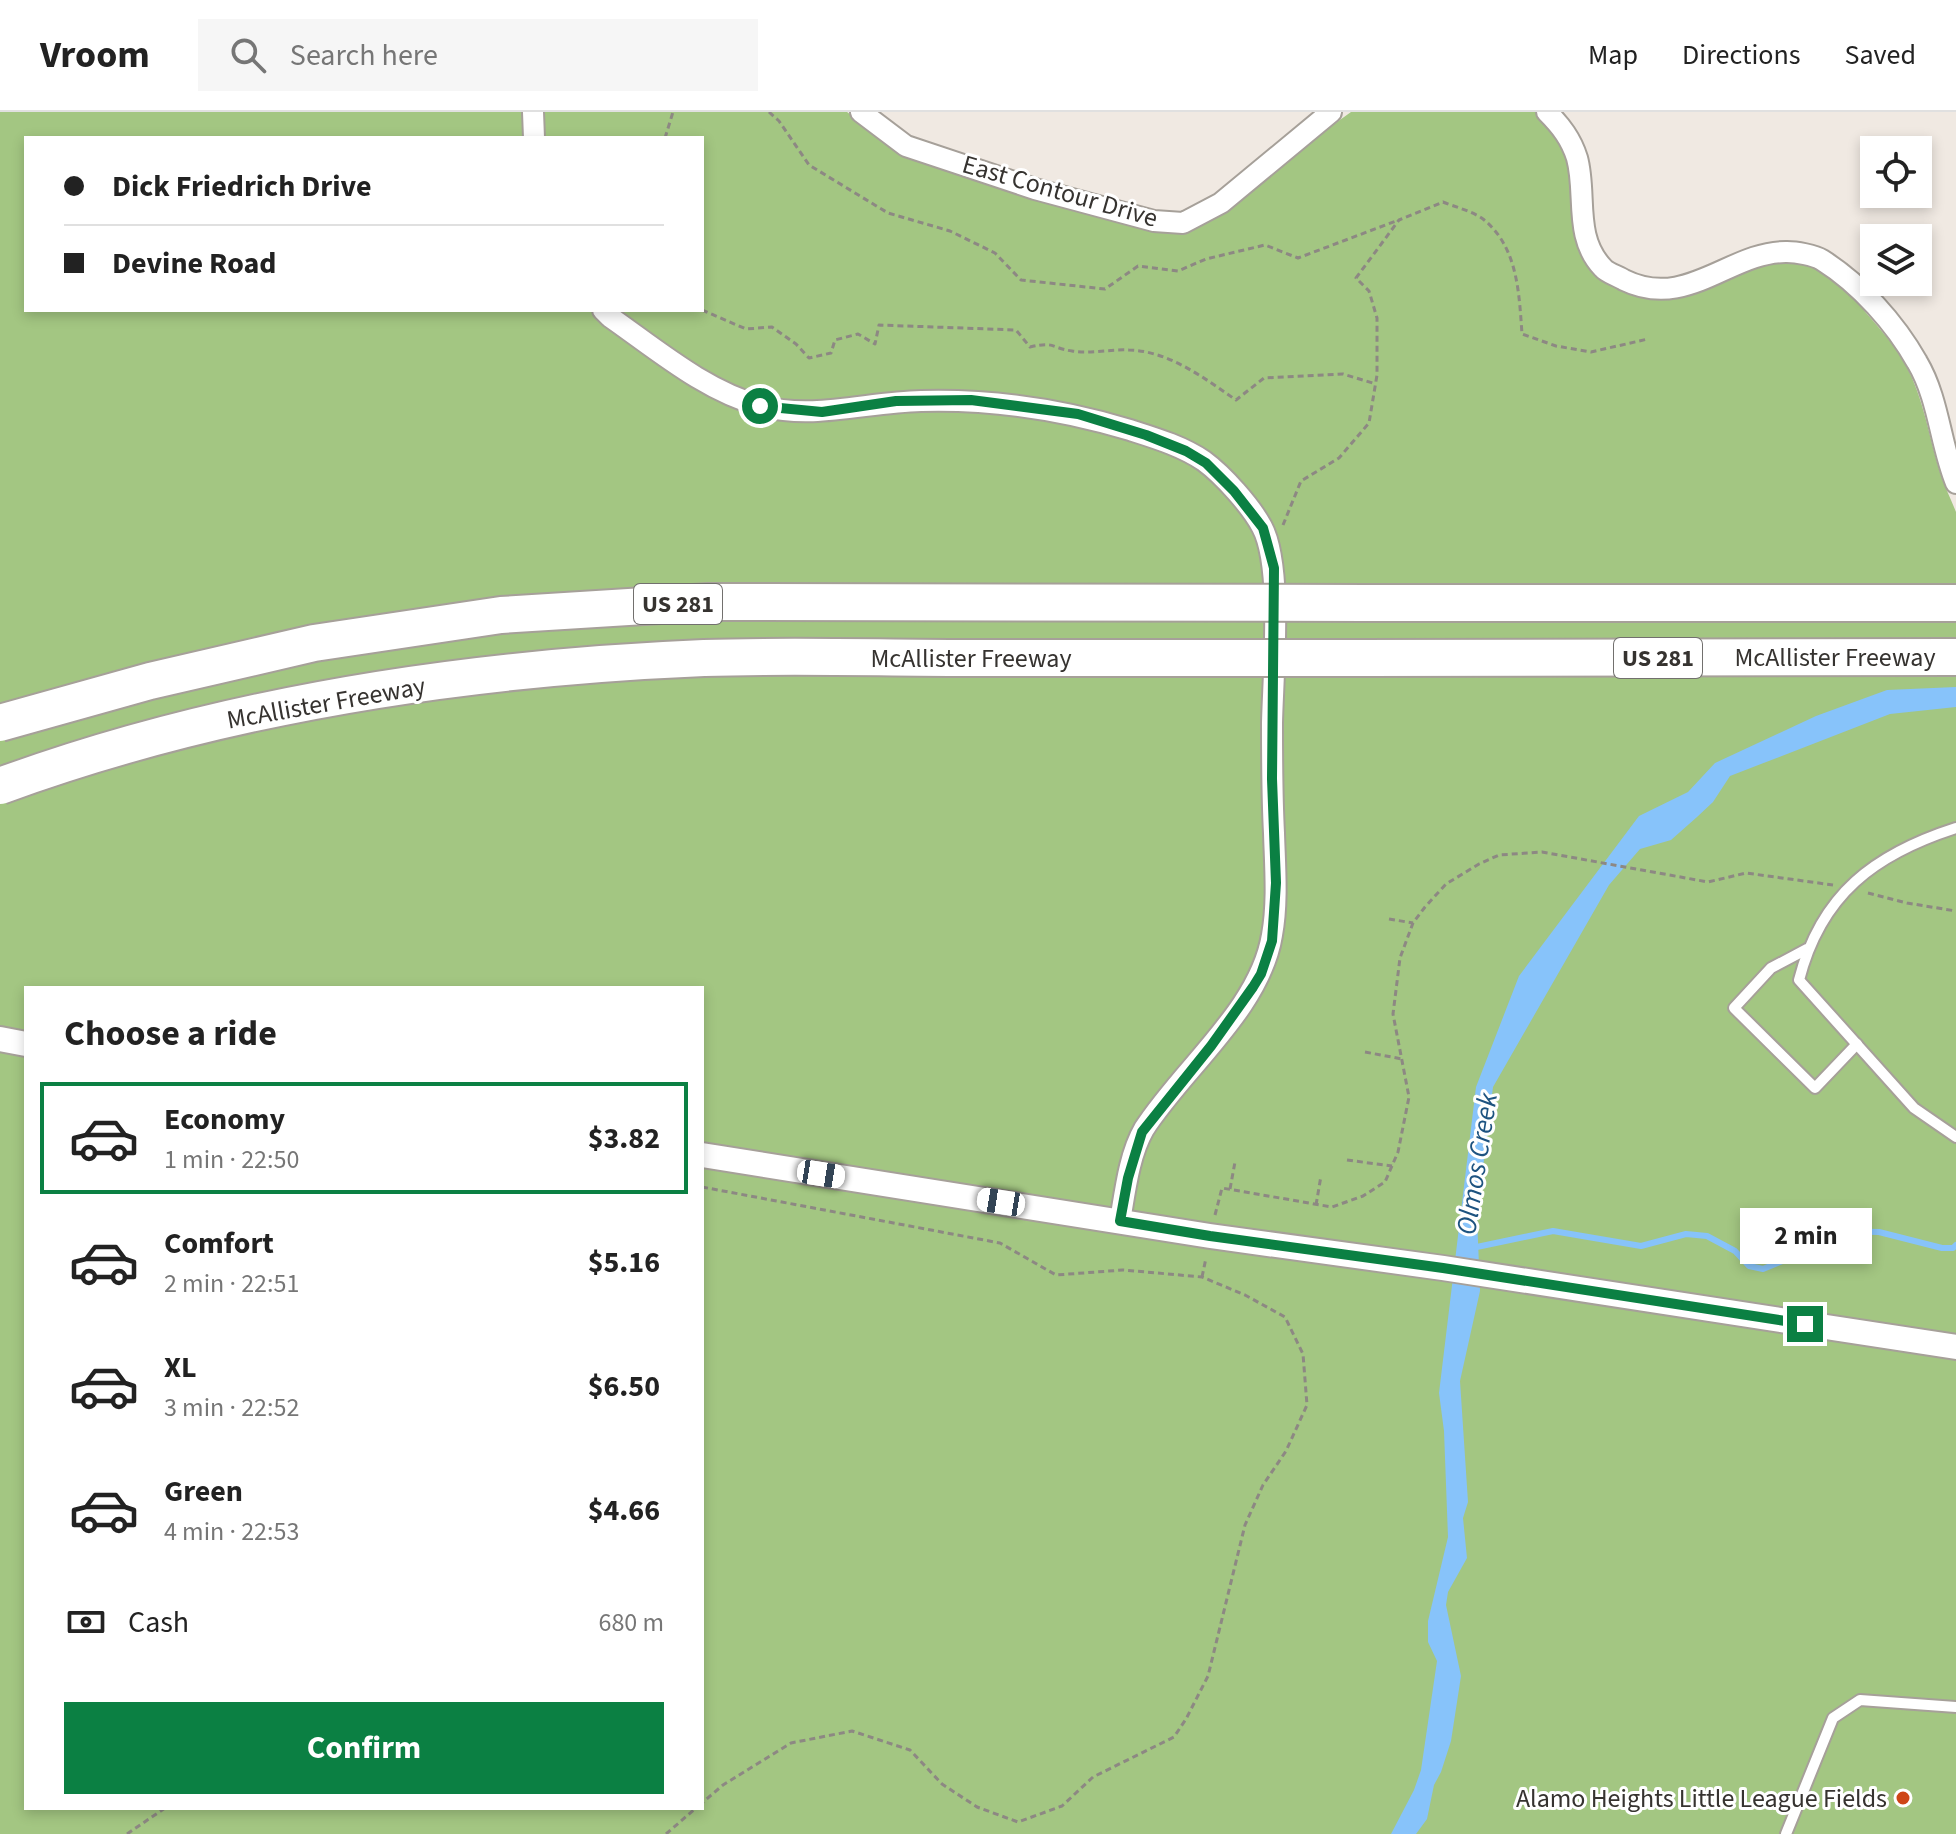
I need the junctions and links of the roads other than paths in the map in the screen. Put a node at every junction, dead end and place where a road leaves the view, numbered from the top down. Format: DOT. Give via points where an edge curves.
graph roads {
  1 [pos="533,112"];
  2 [pos="861,112"];
  3 [pos="1331,112"];
  4 [pos="1547,112"];
  5 [pos="534,136"];
  6 [pos="605,312"];
  7 [pos="1956,483"];
  8 [pos="1956,603"];
  9 [pos="1956,657"];
  10 [pos="0,723"];
  11 [pos="0,786"];
  12 [pos="1956,828"];
  13 [pos="1807,949"];
  14 [pos="0,1039"];
  15 [pos="24,1044"];
  16 [pos="1857,1044"];
  17 [pos="1956,1137"];
  18 [pos="704,1155"];
  19 [pos="1120,1221"];
  20 [pos="1956,1347"];
  21 [pos="1956,1707"];
  22 [pos="1786,1834"];
  1 -- 5 [label="street"];
  2 -- 3 [label="street, East Contour Drive" via="906,146 1035,189 1154,221 1183,223 1221,203"];
  4 -- 7 [label="street" via="1565,130 1577,159 1582,223 1603,269 1631,283 1664,289 1719,274 1749,259 1786,252 1820,258 1893,325 1919,364"];
  6 -- 19 [label="street" via="683,368 760,406 822,412 896,401 971,400 1078,414 1146,435 1206,463 1263,528 1274,568 1272,941 1253,987 1142,1132"];
  8 -- 10 [label="highway, McAllister Freeway / US 281, bridge" via="709,602 501,615 314,643"];
  9 -- 11 [label="highway, McAllister Freeway / US 281, bridge" via="705,658 536,670 261,711 69,761"];
  12 -- 13 [label="lane" via="1922,840 1862,874 1834,902"];
  13 -- 16 [label="lane" via="1799,980"];
  13 -- 16 [label="lane" via="1771,968 1734,1008 1815,1088"];
  14 -- 15 [label="street"];
  16 -- 17 [label="lane" via="1914,1108"];
  18 -- 19 [label="street"];
  19 -- 20 [label="street"];
  21 -- 22 [label="lane" via="1860,1700 1833,1718"];
}
